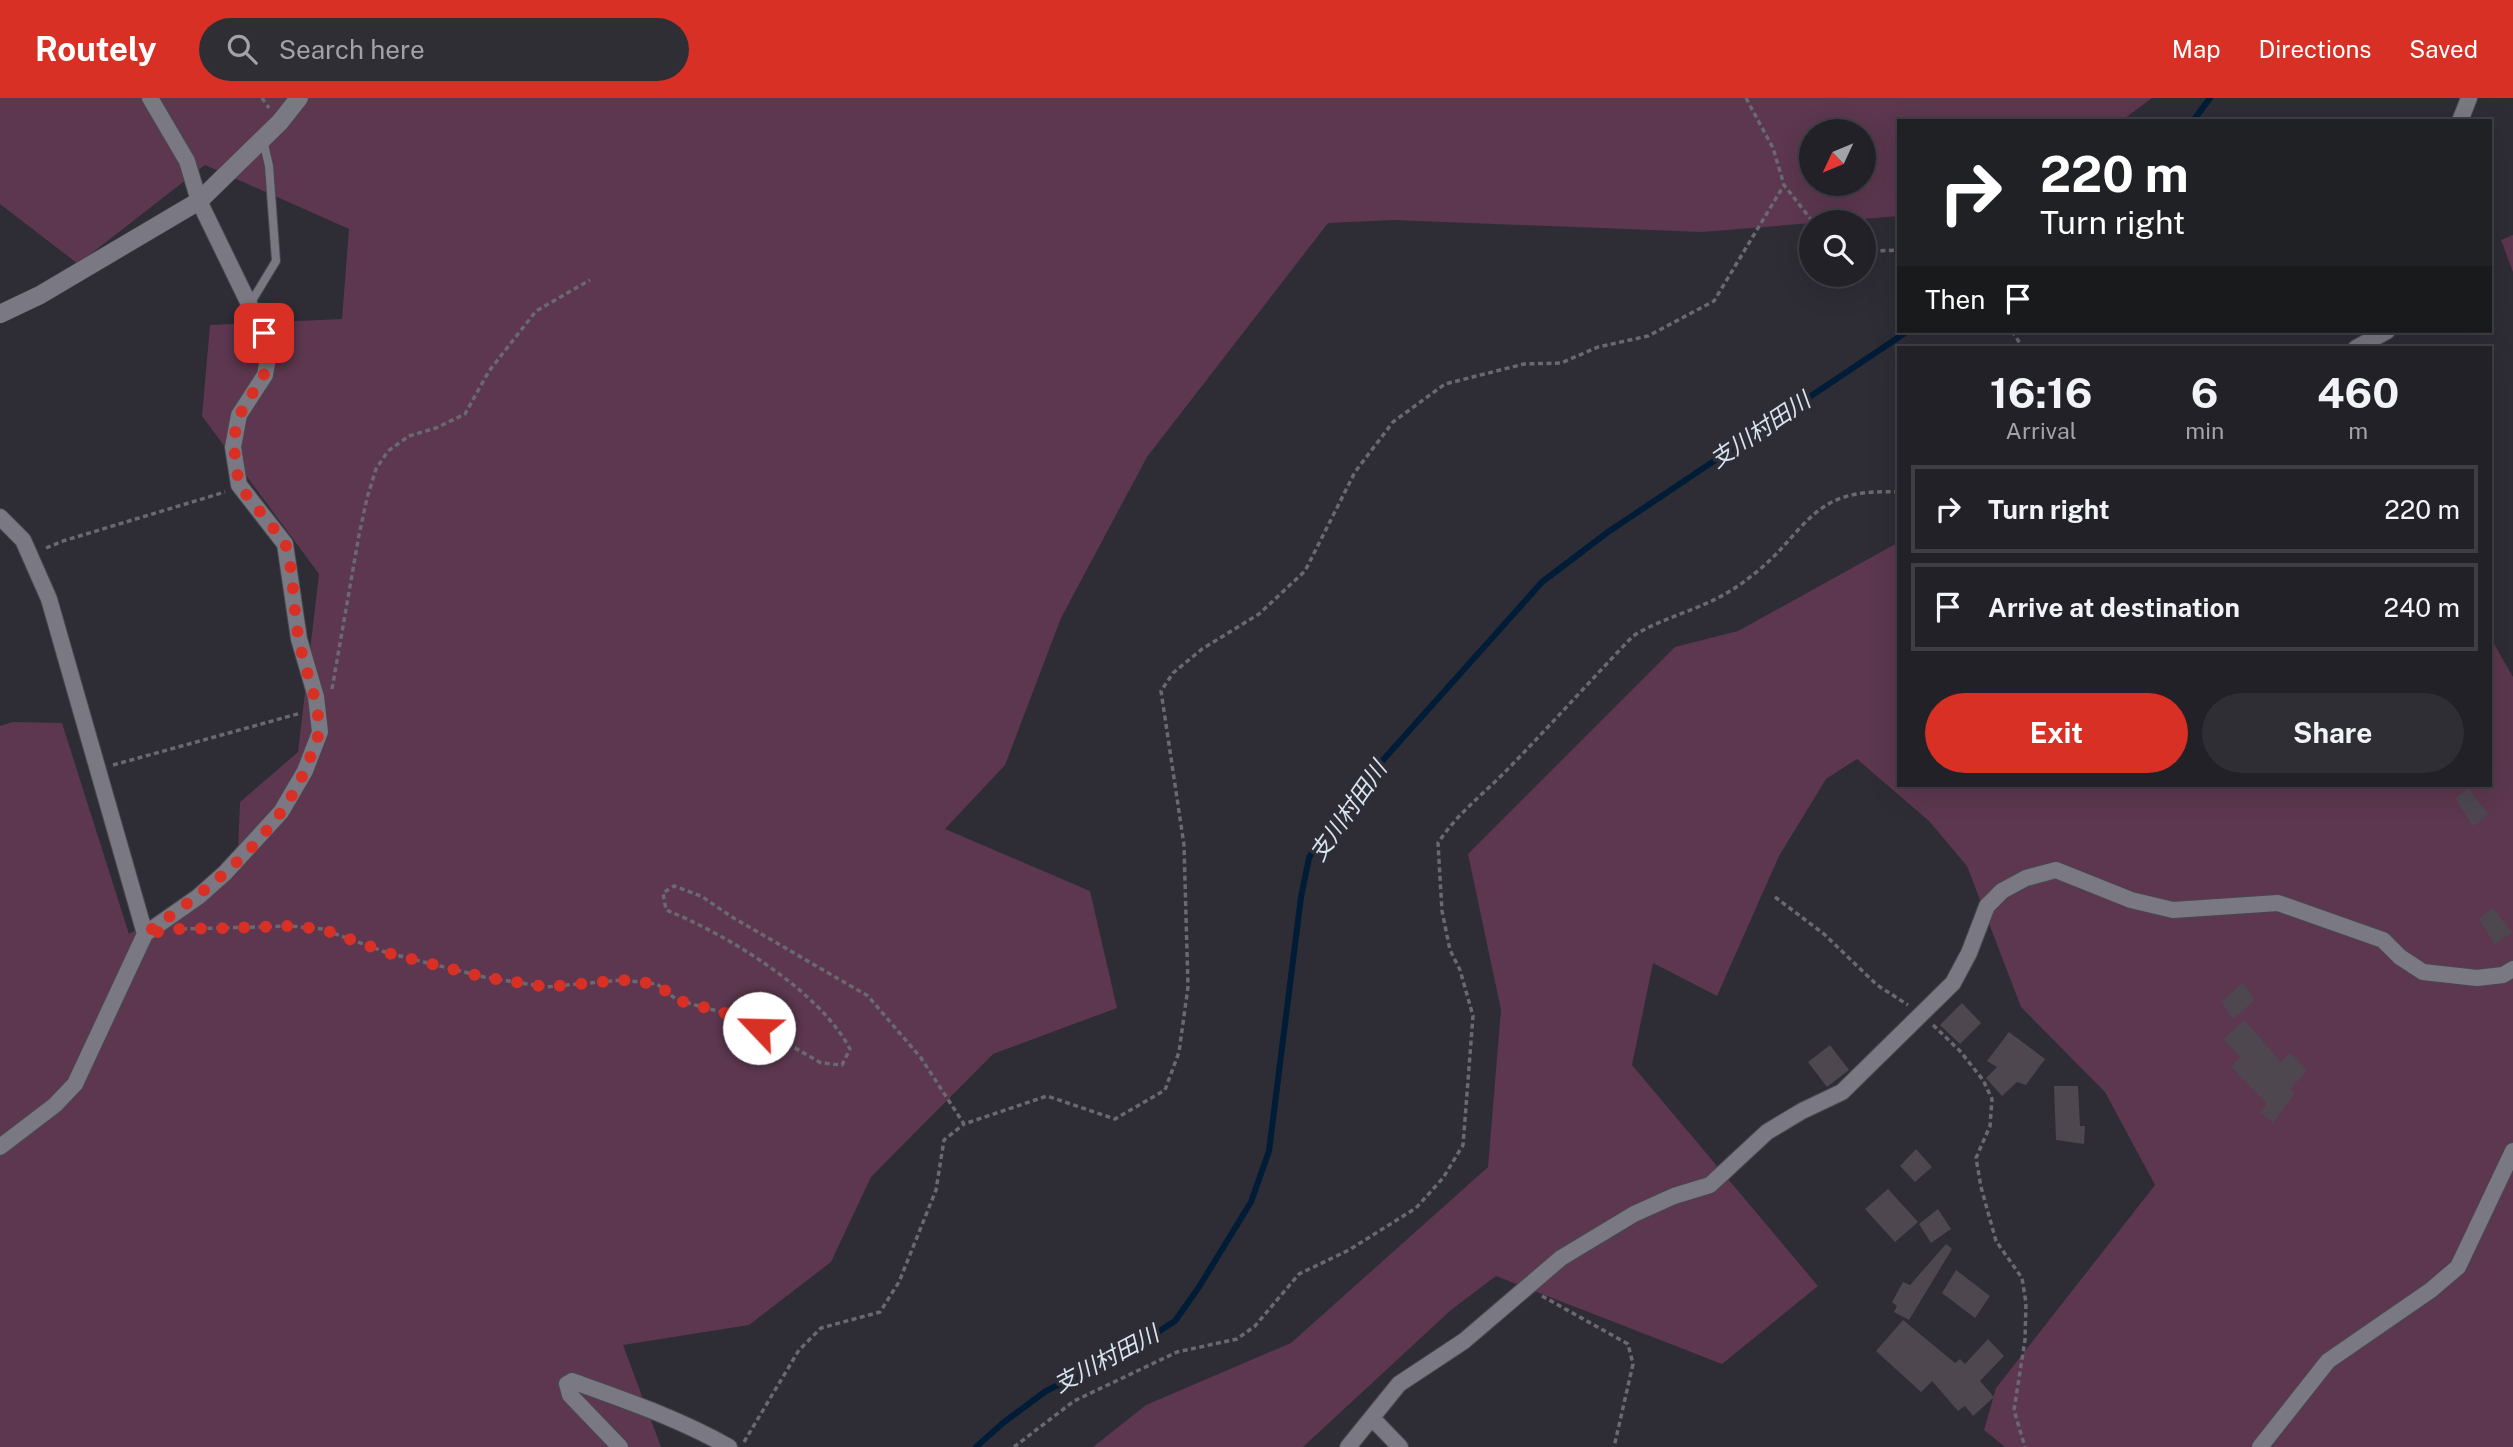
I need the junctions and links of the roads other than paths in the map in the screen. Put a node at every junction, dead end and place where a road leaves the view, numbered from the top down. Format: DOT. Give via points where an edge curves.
graph roads {
  1 [pos="150,98"];
  2 [pos="299,98"];
  3 [pos="2469,98"];
  4 [pos="2461,119"];
  5 [pos="262,139"];
  6 [pos="199,201"];
  7 [pos="250,304"];
  8 [pos="0,314"];
  9 [pos="2384,333"];
  10 [pos="2360,346"];
  11 [pos="0,517"];
  12 [pos="145,934"];
  13 [pos="2513,969"];
  14 [pos="0,1147"];
  15 [pos="2513,1152"];
  16 [pos="1372,1418"];
  17 [pos="620,1447"];
  18 [pos="729,1447"];
  19 [pos="1349,1447"];
  20 [pos="1400,1447"];
  21 [pos="2260,1447"];
  1 -- 6 [label="street" via="187,161"];
  2 -- 5 [label="street"];
  3 -- 4 [label="street"];
  5 -- 6 [label="street"];
  5 -- 7 [label="lane" via="269,166 276,261"];
  6 -- 7 [label="street"];
  6 -- 8 [label="street"];
  7 -- 12 [label="street" via="269,352 265,375 240,415 233,447 241,488 285,544 299,639 320,732 305,771 281,812 225,873"];
  9 -- 10 [label="street"];
  11 -- 12 [label="street" via="23,540 50,599"];
  12 -- 14 [label="street" via="75,1084"];
  13 -- 16 [label="street" via="2477,978 2423,972 2383,940 2278,903 2173,910 2131,900 2056,870 2026,878 1987,906 1952,983 1842,1092 1768,1132 1710,1185 1634,1214 1561,1258 1464,1341 1399,1384"];
  15 -- 21 [label="street" via="2458,1267 2329,1362"];
  16 -- 19 [label="street"];
  16 -- 20 [label="street"];
  17 -- 18 [label="street" via="569,1395 567,1384 572,1381 594,1389 703,1432"];
}
